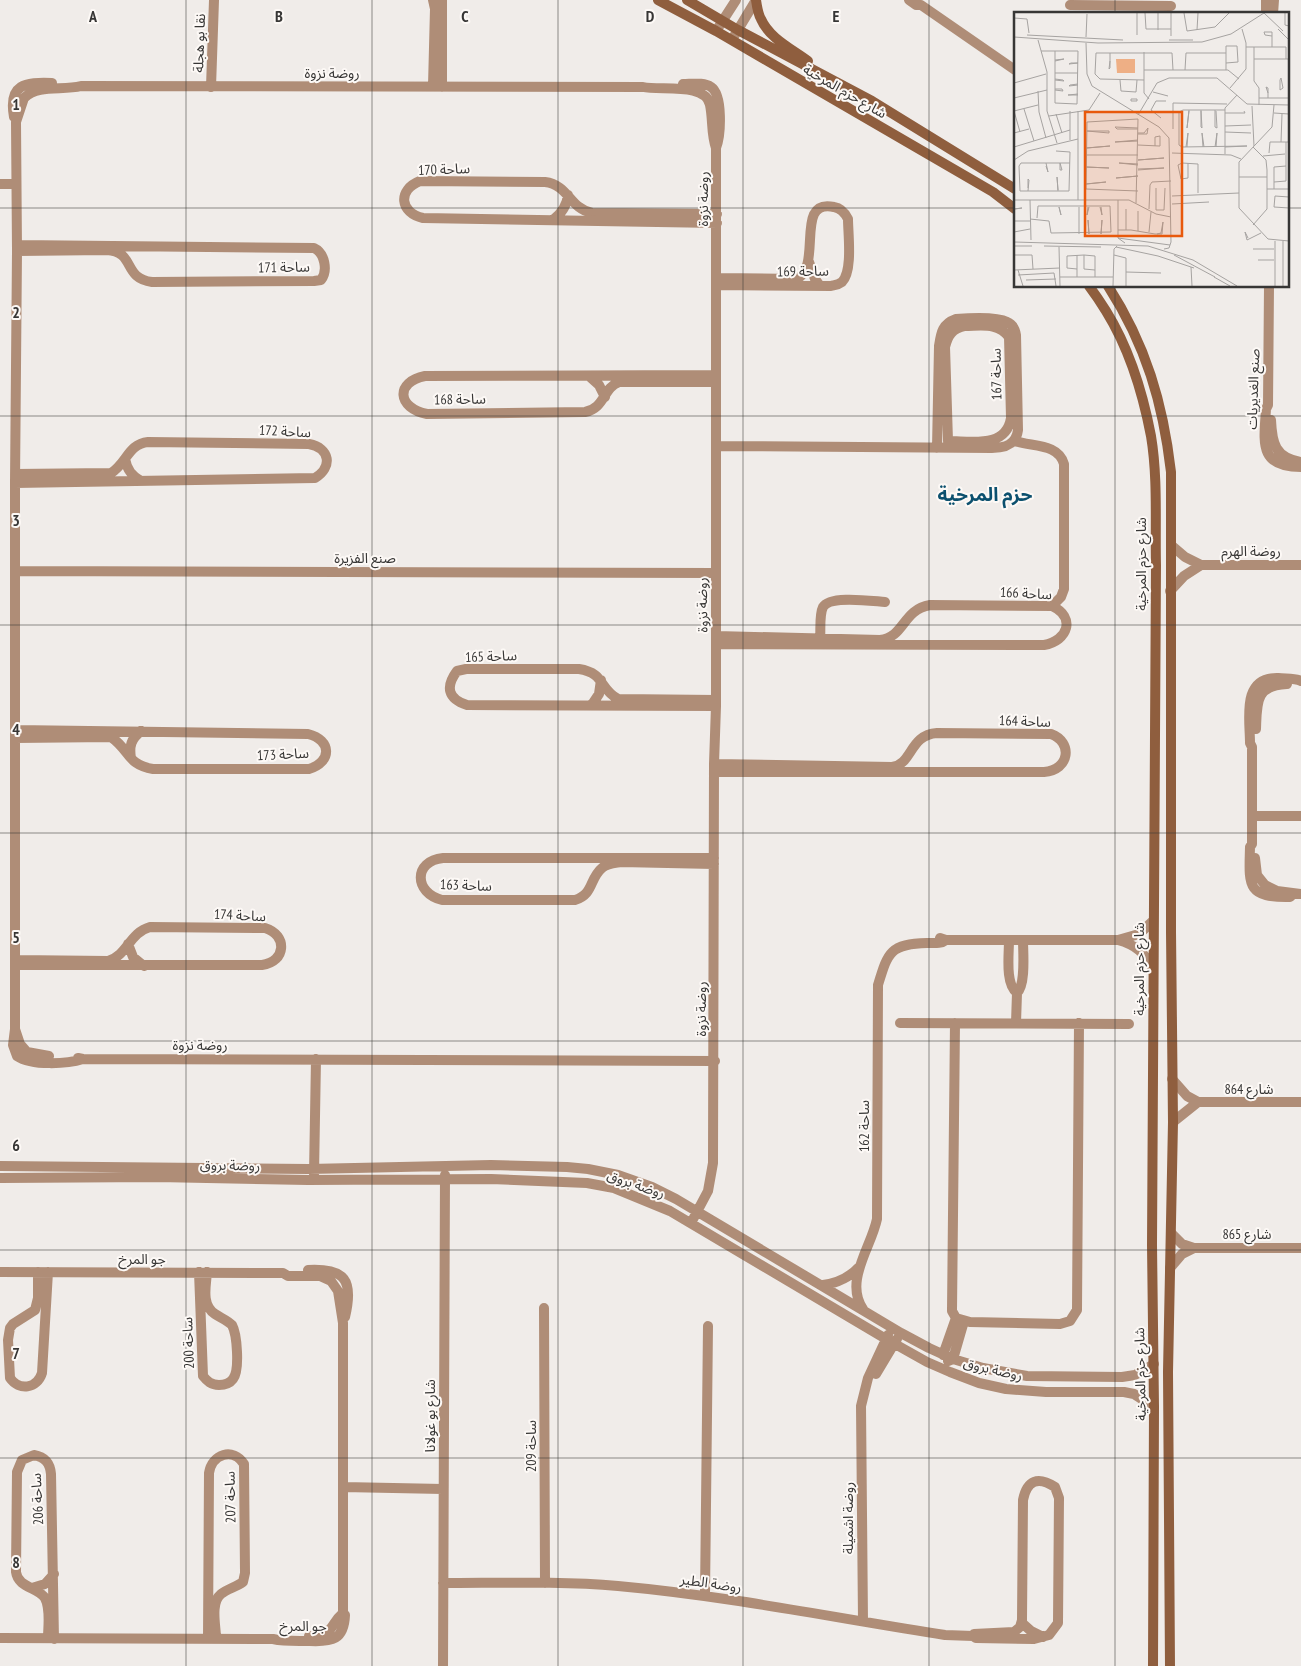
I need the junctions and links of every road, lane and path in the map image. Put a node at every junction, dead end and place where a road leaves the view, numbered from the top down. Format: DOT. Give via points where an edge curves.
graph roads {
  1 [pos="214,0"];
  2 [pos="433,0"];
  3 [pos="442,0"];
  4 [pos="658,0"];
  5 [pos="687,0"];
  6 [pos="736,0"];
  7 [pos="756,0"];
  8 [pos="909,0"];
  9 [pos="920,2"];
  10 [pos="1070,6"];
  11 [pos="1171,6"];
  12 [pos="723,20"];
  13 [pos="738,30"];
  14 [pos="716,31"];
  15 [pos="732,41"];
  16 [pos="1014,69"];
  17 [pos="828,77"];
  18 [pos="211,87"];
  19 [pos="438,87"];
  20 [pos="0,184"];
  21 [pos="16,184"];
  22 [pos="1014,188"];
  23 [pos="568,195"];
  24 [pos="1014,208"];
  25 [pos="717,218"];
  26 [pos="554,220"];
  27 [pos="145,246"];
  28 [pos="17,248"];
  29 [pos="809,262"];
  30 [pos="131,269"];
  31 [pos="716,282"];
  32 [pos="820,286"];
  33 [pos="1090,288"];
  34 [pos="1269,288"];
  35 [pos="1112,289"];
  36 [pos="589,376"];
  37 [pos="716,378"];
  38 [pos="605,397"];
  39 [pos="1268,405"];
  40 [pos="1015,441"];
  41 [pos="716,443"];
  42 [pos="942,444"];
  43 [pos="124,460"];
  44 [pos="1301,462"];
  45 [pos="1301,467"];
  46 [pos="15,478"];
  47 [pos="141,481"];
  48 [pos="1171,545"];
  49 [pos="1201,565"];
  50 [pos="1301,565"];
  51 [pos="15,571"];
  52 [pos="715,573"];
  53 [pos="1170,591"];
  54 [pos="885,602"];
  55 [pos="1052,606"];
  56 [pos="902,625"];
  57 [pos="820,639"];
  58 [pos="716,640"];
  59 [pos="914,645"];
  60 [pos="601,680"];
  61 [pos="1300,681"];
  62 [pos="716,703"];
  63 [pos="590,706"];
  64 [pos="141,731"];
  65 [pos="15,734"];
  66 [pos="911,750"];
  67 [pos="131,759"];
  68 [pos="714,768"];
  69 [pos="920,772"];
  70 [pos="1253,816"];
  71 [pos="1301,816"];
  72 [pos="580,858"];
  73 [pos="714,861"];
  74 [pos="593,880"];
  75 [pos="1297,894"];
  76 [pos="1153,921"];
  77 [pos="1009,940"];
  78 [pos="1023,940"];
  79 [pos="1118,940"];
  80 [pos="128,944"];
  81 [pos="15,963"];
  82 [pos="144,966"];
  83 [pos="1153,969"];
  84 [pos="1017,993"];
  85 [pos="900,1023"];
  86 [pos="955,1023"];
  87 [pos="1016,1023"];
  88 [pos="1079,1024"];
  89 [pos="1129,1024"];
  90 [pos="316,1059"];
  91 [pos="715,1061"];
  92 [pos="1172,1079"];
  93 [pos="1198,1102"];
  94 [pos="1301,1102"];
  95 [pos="1173,1122"];
  96 [pos="0,1166"];
  97 [pos="445,1166"];
  98 [pos="314,1169"];
  99 [pos="0,1178"];
  100 [pos="314,1180"];
  101 [pos="445,1180"];
  102 [pos="698,1212"];
  103 [pos="691,1223"];
  104 [pos="1171,1232"];
  105 [pos="1194,1248"];
  106 [pos="1301,1248"];
  107 [pos="861,1264"];
  108 [pos="1170,1268"];
  109 [pos="0,1272"];
  110 [pos="43,1272"];
  111 [pos="203,1272"];
  112 [pos="823,1285"];
  113 [pos="544,1308"];
  114 [pos="864,1310"];
  115 [pos="220,1317"];
  116 [pos="25,1318"];
  117 [pos="960,1320"];
  118 [pos="708,1326"];
  119 [pos="200,1330"];
  120 [pos="897,1330"];
  121 [pos="45,1332"];
  122 [pos="890,1341"];
  123 [pos="948,1357"];
  124 [pos="1154,1364"];
  125 [pos="1154,1407"];
  126 [pos="343,1488"];
  127 [pos="443,1489"];
  128 [pos="54,1574"];
  129 [pos="208,1577"];
  130 [pos="443,1583"];
  131 [pos="545,1583"];
  132 [pos="32,1588"];
  133 [pos="229,1590"];
  134 [pos="705,1596"];
  135 [pos="863,1621"];
  136 [pos="1022,1623"];
  137 [pos="972,1636"];
  138 [pos="1043,1637"];
  139 [pos="0,1638"];
  140 [pos="212,1638"];
  141 [pos="51,1639"];
  142 [pos="443,1666"];
  143 [pos="1153,1666"];
  144 [pos="1170,1666"];
  1 -- 18 [label="street, نقا بو هجلة"];
  2 -- 19 [label="street"];
  3 -- 19 [label="street"];
  4 -- 14 [label="street, شارع حزم المرخية"];
  5 -- 12 [label="street, شارع حزم المرخية"];
  6 -- 12 [label="street"];
  7 -- 13 [label="street"];
  7 -- 17 [label="street" via="761,19 773,36"];
  8 -- 9 [label="street" via="916,5"];
  9 -- 16 [label="street"];
  10 -- 11 [label="street"];
  12 -- 13 [label="street, شارع حزم المرخية"];
  12 -- 14 [label="street"];
  13 -- 15 [label="street"];
  13 -- 17 [label="street, شارع حزم المرخية"];
  14 -- 15 [label="street, شارع حزم المرخية"];
  15 -- 24 [label="street, شارع حزم المرخية" via="993,192"];
  17 -- 22 [label="street, شارع حزم المرخية"];
  18 -- 19 [label="street, روضة نزوة"];
  18 -- 21 [label="street, روضة نزوة" via="81,86 32,92 24,98 16,122"];
  19 -- 25 [label="street, روضة نزوة" via="691,84 712,87 719,103"];
  20 -- 21 [label="street"];
  21 -- 28 [label="street, روضة نزوة"];
  23 -- 25 [label="street, ساحة 170" via="580,210 592,213"];
  23 -- 26 [label="street" via="562,212"];
  23 -- 26 [label="street, ساحة 170" via="564,189 551,183 429,180 412,184 404,197 409,212 423,218"];
  25 -- 26 [label="street, ساحة 170"];
  25 -- 31 [label="street, روضة نزوة"];
  27 -- 28 [label="street, ساحة 171"];
  27 -- 30 [label="street" via="133,258"];
  27 -- 30 [label="street, ساحة 171" via="314,248 322,254 324,272 320,280 314,281 152,282 138,279"];
  28 -- 30 [label="street, ساحة 171" via="113,250 123,256"];
  28 -- 46 [label="street, روضة نزوة"];
  29 -- 31 [label="street, ساحة 169" via="802,277 792,280"];
  29 -- 32 [label="street"];
  29 -- 32 [label="street, ساحة 169" via="813,216 824,206 840,209 848,219 847,274 838,284"];
  31 -- 32 [label="street, ساحة 169"];
  31 -- 37 [label="street, روضة نزوة"];
  33 -- 76 [label="street, شارع حزم المرخية" via="1107,312 1124,349 1139,388 1151,437 1156,565"];
  34 -- 39 [label="street, صنع الغديريات"];
  35 -- 48 [label="street, شارع حزم المرخية" via="1138,342 1155,387 1166,432 1171,472"];
  36 -- 37 [label="street, ساحة 168"];
  36 -- 38 [label="street"];
  36 -- 38 [label="street, ساحة 168" via="425,376 409,383 404,395 409,407 427,414 585,412 594,410"];
  37 -- 38 [label="street, ساحة 168" via="626,381 615,384"];
  37 -- 41 [label="street, روضة نزوة"];
  39 -- 44 [label="street" via="1273,444 1282,455"];
  39 -- 45 [label="street, صنع الغديريات" via="1264,435 1266,452 1278,464"];
  40 -- 42 [label="street, ساحة 167" via="1000,448"];
  40 -- 42 [label="street, ساحة 167" via="1018,430 1015,330 1006,321 997,319 964,319 950,321 942,330 939,346"];
  40 -- 55 [label="street, ساحة 167" via="1054,450 1064,464 1064,589"];
  41 -- 42 [label="street, ساحة 167"];
  41 -- 52 [label="street, روضة نزوة"];
  42 -- 42 [label="street, ساحة 167" via="945,347 949,335 965,326 1001,328 1009,337 1010,344 1011,418 1008,429 1000,438 988,442"];
  43 -- 46 [label="street, ساحة 172" via="115,471 106,474"];
  43 -- 47 [label="street" via="132,475"];
  43 -- 47 [label="street, ساحة 172" via="137,444 148,442 308,444 317,446 327,458 322,474 315,478"];
  46 -- 47 [label="street, ساحة 172"];
  46 -- 51 [label="street, روضة نزوة"];
  48 -- 49 [label="street, روضة الهرم"];
  48 -- 53 [label="street, شارع حزم المرخية"];
  49 -- 50 [label="street, روضة الهرم"];
  49 -- 53 [label="street, روضة الهرم"];
  51 -- 52 [label="street, صنع الفزيرة"];
  51 -- 65 [label="street, روضة نزوة"];
  52 -- 58 [label="street, روضة نزوة"];
  53 -- 92 [label="street, شارع حزم المرخية"];
  54 -- 57 [label="street" via="827,602 822,609"];
  55 -- 56 [label="street, ساحة 166" via="930,605 916,610"];
  55 -- 59 [label="street, ساحة 166" via="1062,612 1066,622 1065,633 1053,644"];
  56 -- 57 [label="street, ساحة 166" via="896,634 886,639"];
  56 -- 59 [label="street"];
  57 -- 58 [label="street, ساحة 166"];
  58 -- 59 [label="street, ساحة 166"];
  58 -- 62 [label="street, روضة نزوة"];
  60 -- 62 [label="street, ساحة 165" via="618,699"];
  60 -- 63 [label="street" via="598,694"];
  60 -- 63 [label="street, ساحة 165" via="595,674 579,669 466,669 457,671 450,687 457,702 467,705"];
  61 -- 70 [label="street" via="1267,679 1252,691"];
  62 -- 63 [label="street, ساحة 165"];
  62 -- 68 [label="street, روضة نزوة"];
  64 -- 65 [label="street, ساحة 173"];
  64 -- 67 [label="street" via="131,742"];
  64 -- 67 [label="street, ساحة 173" via="308,734 323,741 325,751 322,762 309,769 153,769 138,765"];
  65 -- 67 [label="street, ساحة 173" via="111,737"];
  65 -- 81 [label="street, روضة نزوة"];
  66 -- 68 [label="street, ساحة 164" via="900,764 892,767"];
  66 -- 69 [label="street" via="912,761"];
  66 -- 69 [label="street, ساحة 164" via="922,737 937,733 1051,734 1062,741 1065,751 1064,762 1054,771"];
  68 -- 69 [label="street, ساحة 164"];
  68 -- 73 [label="street, روضة نزوة"];
  70 -- 71 [label="street"];
  70 -- 75 [label="street" via="1252,844 1261,880 1271,889"];
  72 -- 73 [label="street, ساحة 163"];
  72 -- 74 [label="street" via="590,867"];
  72 -- 74 [label="street, ساحة 163" via="433,859 425,864 421,883 432,898 442,900 568,901 586,895"];
  73 -- 74 [label="street, ساحة 163" via="621,862 602,868"];
  73 -- 91 [label="street, روضة نزوة"];
  76 -- 79 [label="street, ساحة 162" via="1139,934"];
  76 -- 83 [label="street, شارع حزم المرخية"];
  77 -- 78 [label="street, ساحة 162"];
  77 -- 84 [label="street" via="1010,982"];
  77 -- 107 [label="street, ساحة 162" via="906,939 883,953 877,965 877,1218"];
  78 -- 79 [label="street, ساحة 162"];
  78 -- 84 [label="street" via="1022,984"];
  79 -- 83 [label="street, ساحة 162" via="1139,949"];
  80 -- 81 [label="street, ساحة 174" via="120,955 108,960"];
  80 -- 82 [label="street" via="133,957"];
  80 -- 82 [label="street, ساحة 174" via="136,933 150,926 265,928 273,930 280,938 280,954 270,964"];
  81 -- 82 [label="street, ساحة 174"];
  81 -- 90 [label="street, روضة نزوة" via="13,1045 17,1056 23,1060"];
  83 -- 124 [label="street, شارع حزم المرخية"];
  84 -- 87 [label="street"];
  85 -- 86 [label="street"];
  86 -- 87 [label="street"];
  86 -- 117 [label="street" via="952,1311"];
  87 -- 88 [label="street"];
  88 -- 89 [label="street"];
  88 -- 117 [label="street" via="1076,1314 1070,1321 1060,1324"];
  90 -- 91 [label="street, روضة نزوة"];
  90 -- 98 [label="street"];
  91 -- 102 [label="street, روضة نزوة" via="712,1174"];
  92 -- 93 [label="street" via="1187,1096"];
  92 -- 95 [label="street, شارع حزم المرخية"];
  93 -- 94 [label="street, شارع 864"];
  93 -- 95 [label="street"];
  95 -- 104 [label="street, شارع حزم المرخية"];
  96 -- 98 [label="street, روضة بروق"];
  97 -- 98 [label="street, روضة بروق"];
  97 -- 101 [label="street, شارع بو غولانا"];
  97 -- 102 [label="street, روضة بروق" via="588,1169 652,1187"];
  98 -- 100 [label="street"];
  99 -- 100 [label="street, روضة بروق"];
  100 -- 101 [label="street, روضة بروق"];
  101 -- 103 [label="street, روضة بروق" via="587,1183 614,1188"];
  101 -- 127 [label="street, شارع بو غولانا"];
  102 -- 103 [label="street, روضة نزوة"];
  102 -- 112 [label="street, روضة بروق"];
  103 -- 122 [label="street, روضة بروق"];
  104 -- 105 [label="street" via="1182,1244"];
  104 -- 108 [label="street, شارع حزم المرخية"];
  105 -- 106 [label="street, شارع 865"];
  105 -- 108 [label="street" via="1182,1254"];
  107 -- 112 [label="street, ساحة 162" via="843,1280"];
  107 -- 114 [label="street, ساحة 162" via="856,1288"];
  108 -- 144 [label="street, شارع حزم المرخية"];
  109 -- 110 [label="street, جو المرخ"];
  110 -- 111 [label="street, جو المرخ"];
  110 -- 116 [label="street" via="37,1305"];
  110 -- 121 [label="street"];
  111 -- 115 [label="street, ساحة 200" via="206,1303"];
  111 -- 119 [label="street, ساحة 200"];
  111 -- 126 [label="street, جو المرخ" via="320,1276 331,1281 338,1291 343,1323"];
  112 -- 114 [label="street, روضة بروق"];
  113 -- 131 [label="street, ساحة 209"];
  114 -- 120 [label="street, روضة بروق"];
  115 -- 119 [label="street"];
  115 -- 119 [label="street, ساحة 200" via="232,1325 236,1337 235,1373 229,1382 214,1384 203,1376"];
  116 -- 121 [label="street" via="36,1322"];
  116 -- 121 [label="street" via="13,1324 8,1334 8,1373 17,1385 34,1385 40,1379"];
  117 -- 123 [label="street"];
  118 -- 134 [label="street"];
  120 -- 122 [label="street, روضة اشميلة"];
  120 -- 123 [label="street, روضة بروق"];
  122 -- 123 [label="street" via="939,1361 945,1362"];
  122 -- 125 [label="street, روضة بروق" via="927,1362 978,1383 1039,1392 1124,1392 1134,1394"];
  122 -- 135 [label="street, روضة اشميلة" via="868,1378 861,1406"];
  123 -- 124 [label="street, روضة بروق" via="1006,1373 1050,1377 1122,1377 1135,1375"];
  124 -- 125 [label="street, شارع حزم المرخية"];
  125 -- 143 [label="street, شارع حزم المرخية"];
  126 -- 127 [label="street"];
  126 -- 140 [label="street, جو المرخ" via="343,1613 332,1627 312,1636"];
  127 -- 130 [label="street, شارع بو غولانا"];
  128 -- 132 [label="street" via="44,1584"];
  128 -- 132 [label="street, ساحة 206" via="50,1468 45,1459 34,1454 22,1460 17,1472 16,1572 20,1581"];
  128 -- 141 [label="street, ساحة 206"];
  129 -- 133 [label="street" via="217,1586"];
  129 -- 133 [label="street, ساحة 207" via="210,1466 218,1457 234,1456 244,1464 245,1573 242,1582"];
  129 -- 140 [label="street, ساحة 207"];
  130 -- 131 [label="street, روضة الطير"];
  130 -- 142 [label="street, شارع بو غولانا"];
  131 -- 134 [label="street, روضة الطير" via="619,1586"];
  132 -- 141 [label="street, ساحة 206" via="42,1594 47,1603"];
  133 -- 140 [label="street, ساحة 207" via="216,1602"];
  134 -- 135 [label="street, روضة الطير"];
  135 -- 137 [label="street, روضة الطير" via="945,1635"];
  136 -- 137 [label="street, روضة الطير" via="1014,1632"];
  136 -- 138 [label="street"];
  136 -- 138 [label="street" via="1023,1500 1025,1489 1031,1482 1047,1482 1055,1487 1059,1498 1058,1623"];
  137 -- 138 [label="street, روضة الطير"];
  139 -- 141 [label="street, جو المرخ"];
  140 -- 141 [label="street, جو المرخ"];
}
